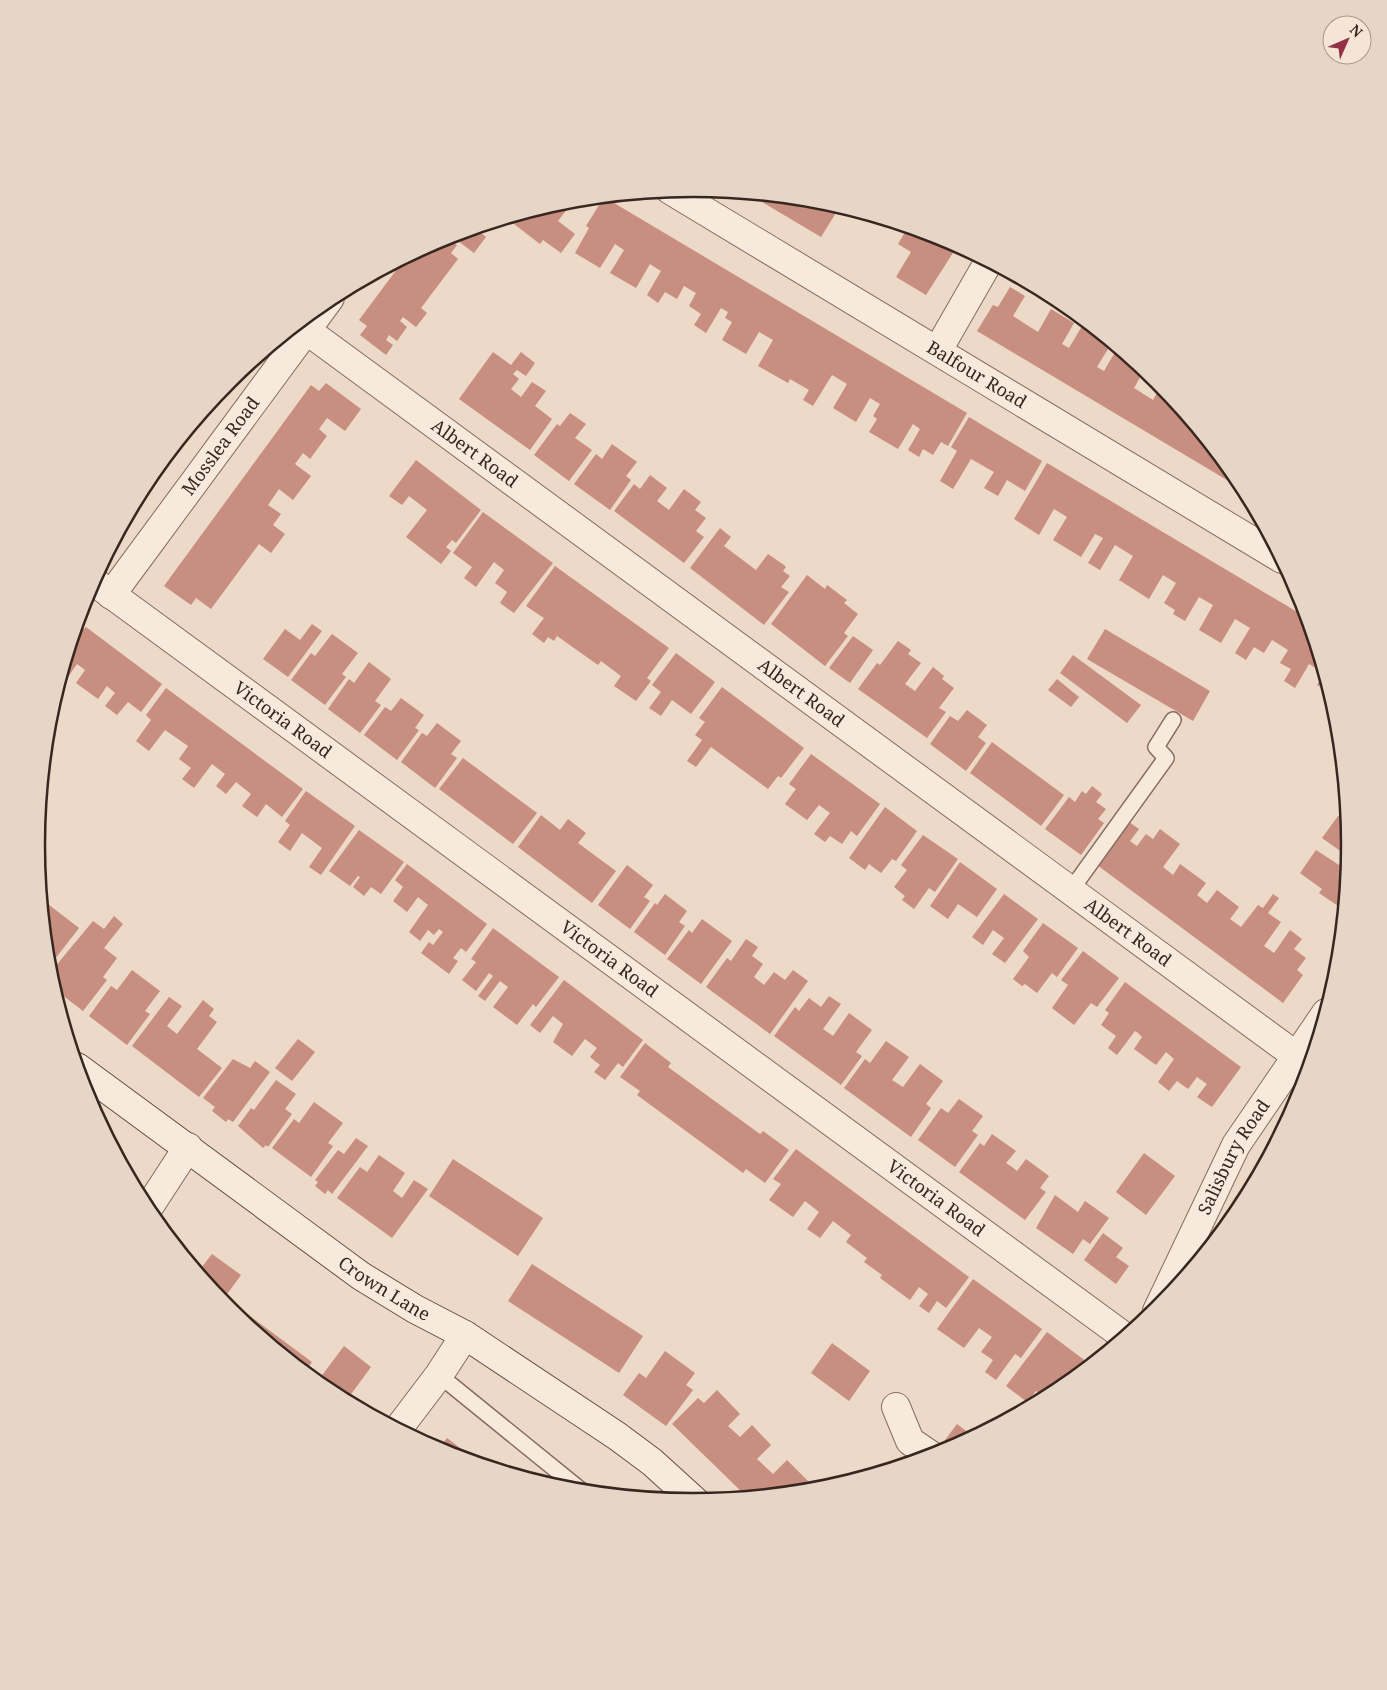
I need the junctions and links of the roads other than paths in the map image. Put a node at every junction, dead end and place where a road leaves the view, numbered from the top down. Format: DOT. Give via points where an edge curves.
graph roads {
  1 [pos="682,197"];
  2 [pos="986,266"];
  3 [pos="313,321"];
  4 [pos="306,330"];
  5 [pos="938,350"];
  6 [pos="1272,553"];
  7 [pos="102,588"];
  8 [pos="1172,720"];
  9 [pos="1070,890"];
  10 [pos="1316,1027"];
  11 [pos="1296,1055"];
  12 [pos="87,1074"];
  13 [pos="188,1147"];
  14 [pos="152,1202"];
  15 [pos="1169,1286"];
  16 [pos="1120,1334"];
  17 [pos="465,1335"];
  18 [pos="439,1375"];
  19 [pos="896,1407"];
  20 [pos="402,1424"];
  21 [pos="924,1451"];
  22 [pos="570,1482"];
  23 [pos="687,1494"];
  1 -- 5 [label="street, Balfour Road"];
  2 -- 5 [label="street"];
  3 -- 4 [label="street, Mosslea Road"];
  4 -- 7 [label="street, Mosslea Road"];
  4 -- 9 [label="street, Albert Road"];
  5 -- 6 [label="street, Balfour Road"];
  7 -- 16 [label="street, Victoria Road"];
  8 -- 9 [label="lane" via="1156,747 1166,758"];
  9 -- 11 [label="street, Albert Road"];
  10 -- 11 [label="street, Salisbury Road"];
  11 -- 15 [label="street, Salisbury Road" via="1236,1145"];
  12 -- 13 [label="street, Crown Lane"];
  13 -- 14 [label="street"];
  13 -- 17 [label="street, Crown Lane" via="379,1288"];
  17 -- 18 [label="street"];
  17 -- 23 [label="street, Crown Lane" via="617,1436"];
  18 -- 20 [label="street"];
  18 -- 22 [label="lane"];
  19 -- 21 [label="street" via="910,1441"];
}
